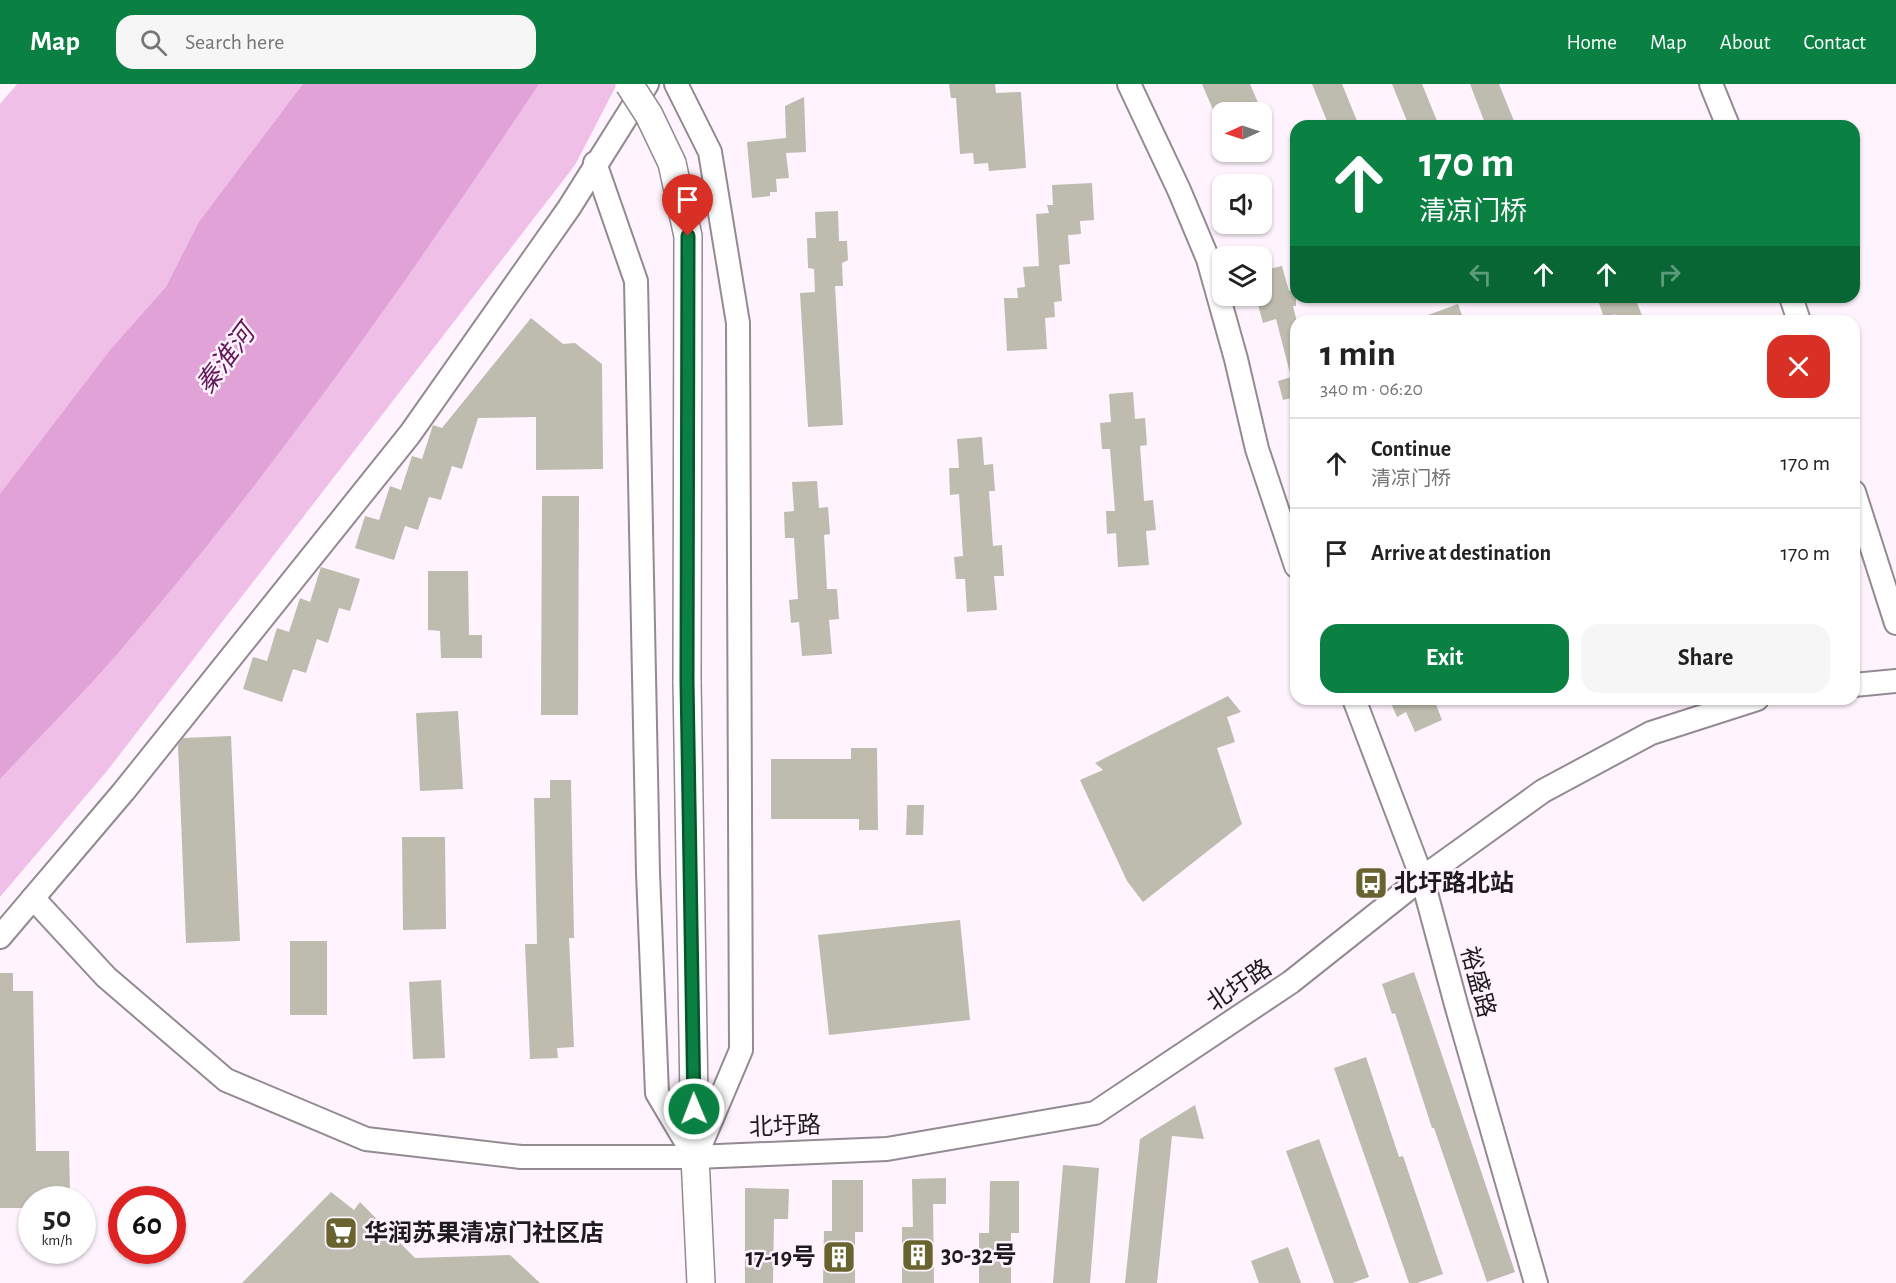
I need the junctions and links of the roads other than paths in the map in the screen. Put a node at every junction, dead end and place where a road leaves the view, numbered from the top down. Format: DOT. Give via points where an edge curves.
graph roads {
  1 [pos="628,84"];
  2 [pos="647,84"];
  3 [pos="676,84"];
  4 [pos="1129,84"];
  5 [pos="1711,84"];
  6 [pos="1726,120"];
  7 [pos="595,163"];
  8 [pos="1860,511"];
  9 [pos="1290,548"];
  10 [pos="1896,622"];
  11 [pos="1896,681"];
  12 [pos="1860,684"];
  13 [pos="1356,705"];
  14 [pos="1739,705"];
  15 [pos="1422,878"];
  16 [pos="33,898"];
  17 [pos="0,937"];
  18 [pos="695,1157"];
  19 [pos="701,1283"];
  20 [pos="1536,1283"];
  1 -- 18 [label="main road, bridge" via="649,115 672,163 688,236 687,681"];
  2 -- 7 [label="street"];
  3 -- 18 [label="street" via="710,152 738,323 741,1050"];
  4 -- 9 [label="street" via="1208,260 1257,449"];
  5 -- 6 [label="street"];
  7 -- 16 [label="street" via="569,208 410,434 124,791"];
  7 -- 18 [label="street" via="636,281 648,873 657,1094"];
  8 -- 10 [label="street"];
  11 -- 12 [label="street"];
  13 -- 15 [label="street, 裕盛路"];
  14 -- 15 [label="street, 北圩路" via="1641,738 1543,791"];
  15 -- 18 [label="street, 北圩路" via="1291,982 1095,1113 887,1149"];
  15 -- 20 [label="street, 裕盛路"];
  16 -- 17 [label="street"];
  16 -- 18 [label="street, 北圩路" via="106,977 226,1080 366,1139 521,1157"];
  18 -- 19 [label="main road"];
}
